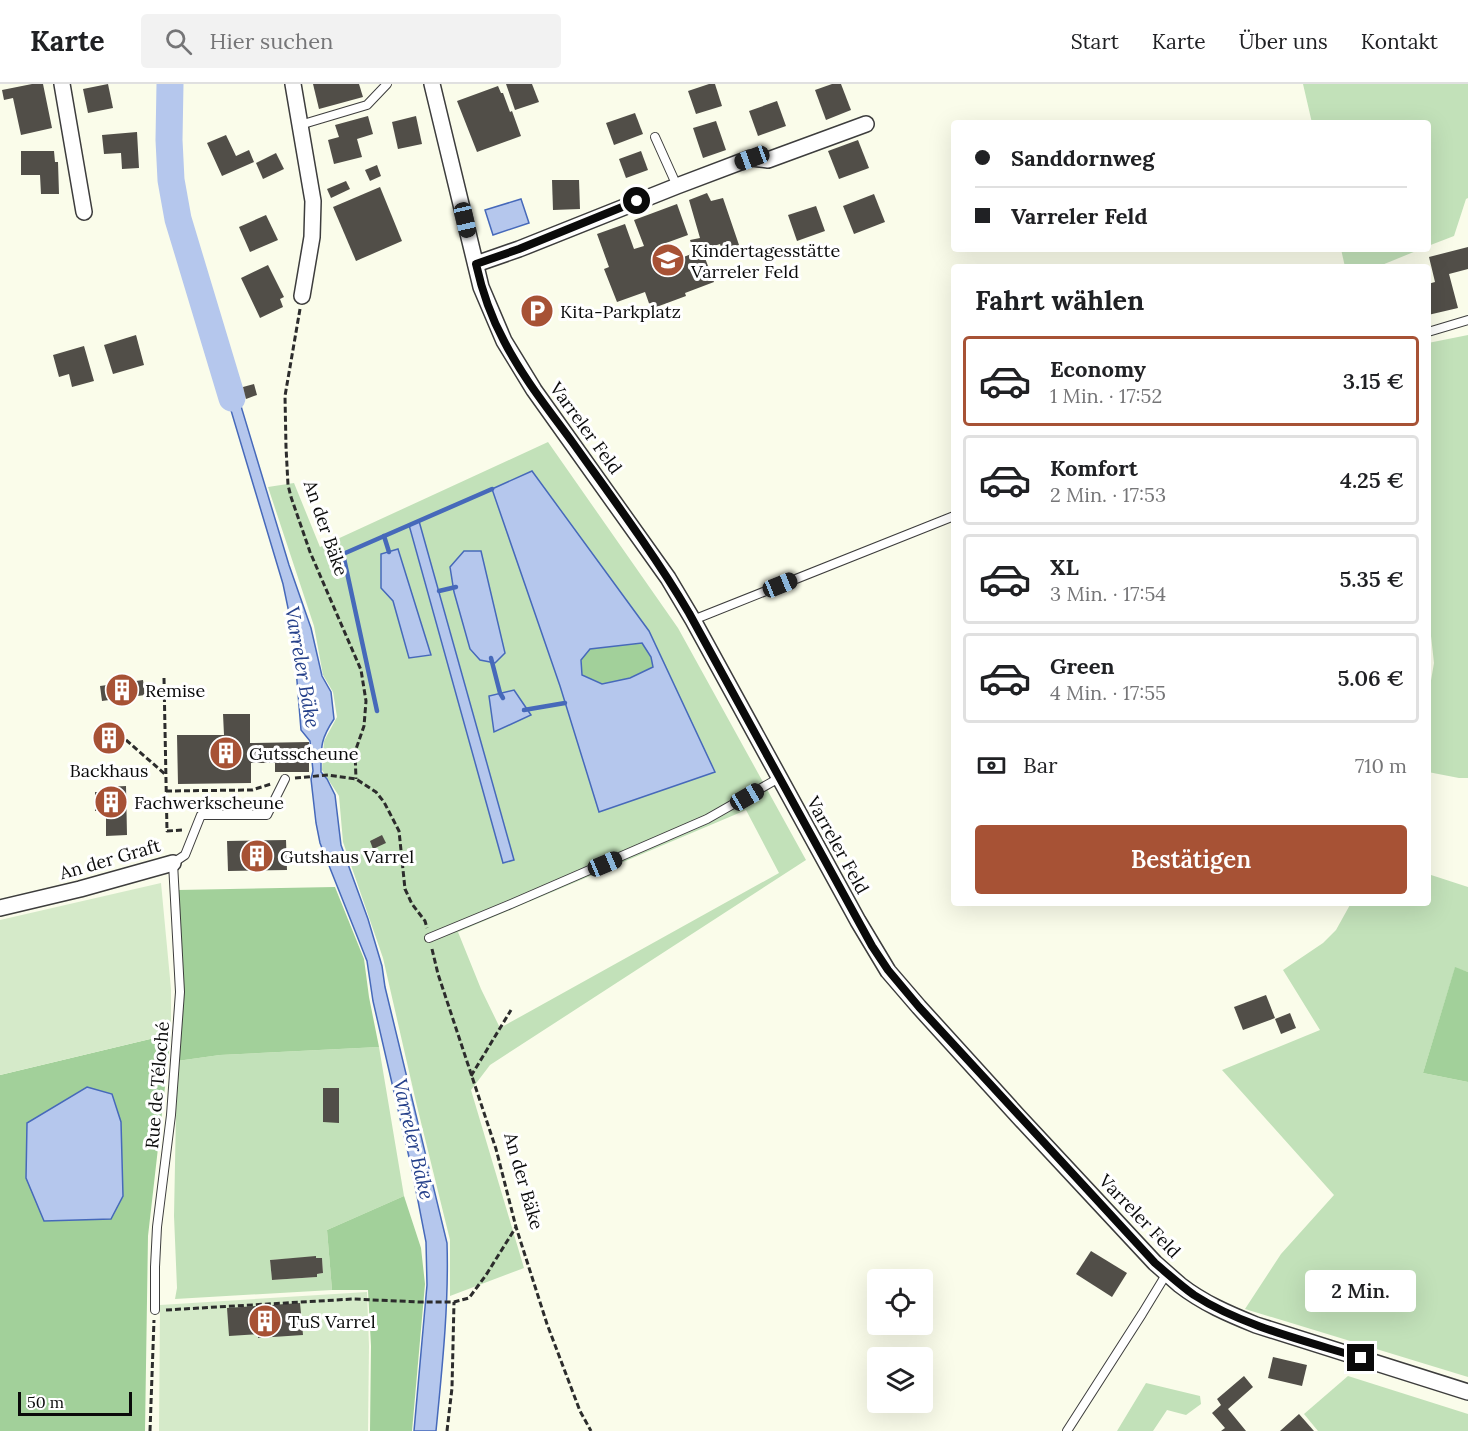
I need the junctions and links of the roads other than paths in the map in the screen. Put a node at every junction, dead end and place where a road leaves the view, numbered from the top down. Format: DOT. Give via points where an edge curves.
graph roads {
  1 [pos="62,84"];
  2 [pos="293,84"];
  3 [pos="387,84"];
  4 [pos="436,85"];
  5 [pos="300,124"];
  6 [pos="866,124"];
  7 [pos="655,137"];
  8 [pos="677,186"];
  9 [pos="84,212"];
  10 [pos="476,264"];
  11 [pos="302,296"];
  12 [pos="1468,320"];
  13 [pos="1431,331"];
  14 [pos="951,517"];
  15 [pos="693,620"];
  16 [pos="779,778"];
  17 [pos="285,779"];
  18 [pos="173,862"];
  19 [pos="0,908"];
  20 [pos="429,938"];
  21 [pos="1167,1273"];
  22 [pos="154,1310"];
  23 [pos="1468,1392"];
  24 [pos="1067,1431"];
  1 -- 9 [label="street"];
  2 -- 5 [label="street"];
  3 -- 5 [label="lane" via="367,105"];
  4 -- 10 [label="street, Varreler Feld"];
  5 -- 11 [label="street" via="313,201 312,237"];
  6 -- 8 [label="street" via="789,159 752,158"];
  7 -- 8 [label="lane"];
  8 -- 10 [label="street"];
  10 -- 15 [label="street, Varreler Feld" via="504,341"];
  12 -- 13 [label="lane"];
  14 -- 15 [label="lane"];
  15 -- 16 [label="street, Varreler Feld"];
  16 -- 20 [label="lane" via="697,824"];
  16 -- 21 [label="street, Varreler Feld" via="888,970 1018,1116"];
  17 -- 18 [label="lane" via="267,815 201,815 185,855"];
  18 -- 19 [label="street, An der Graft"];
  18 -- 22 [label="lane, Rue de Téloché" via="180,992 171,1115 157,1227"];
  21 -- 23 [label="street, Varreler Feld" via="1194,1295 1232,1315"];
  21 -- 24 [label="lane"];
}
